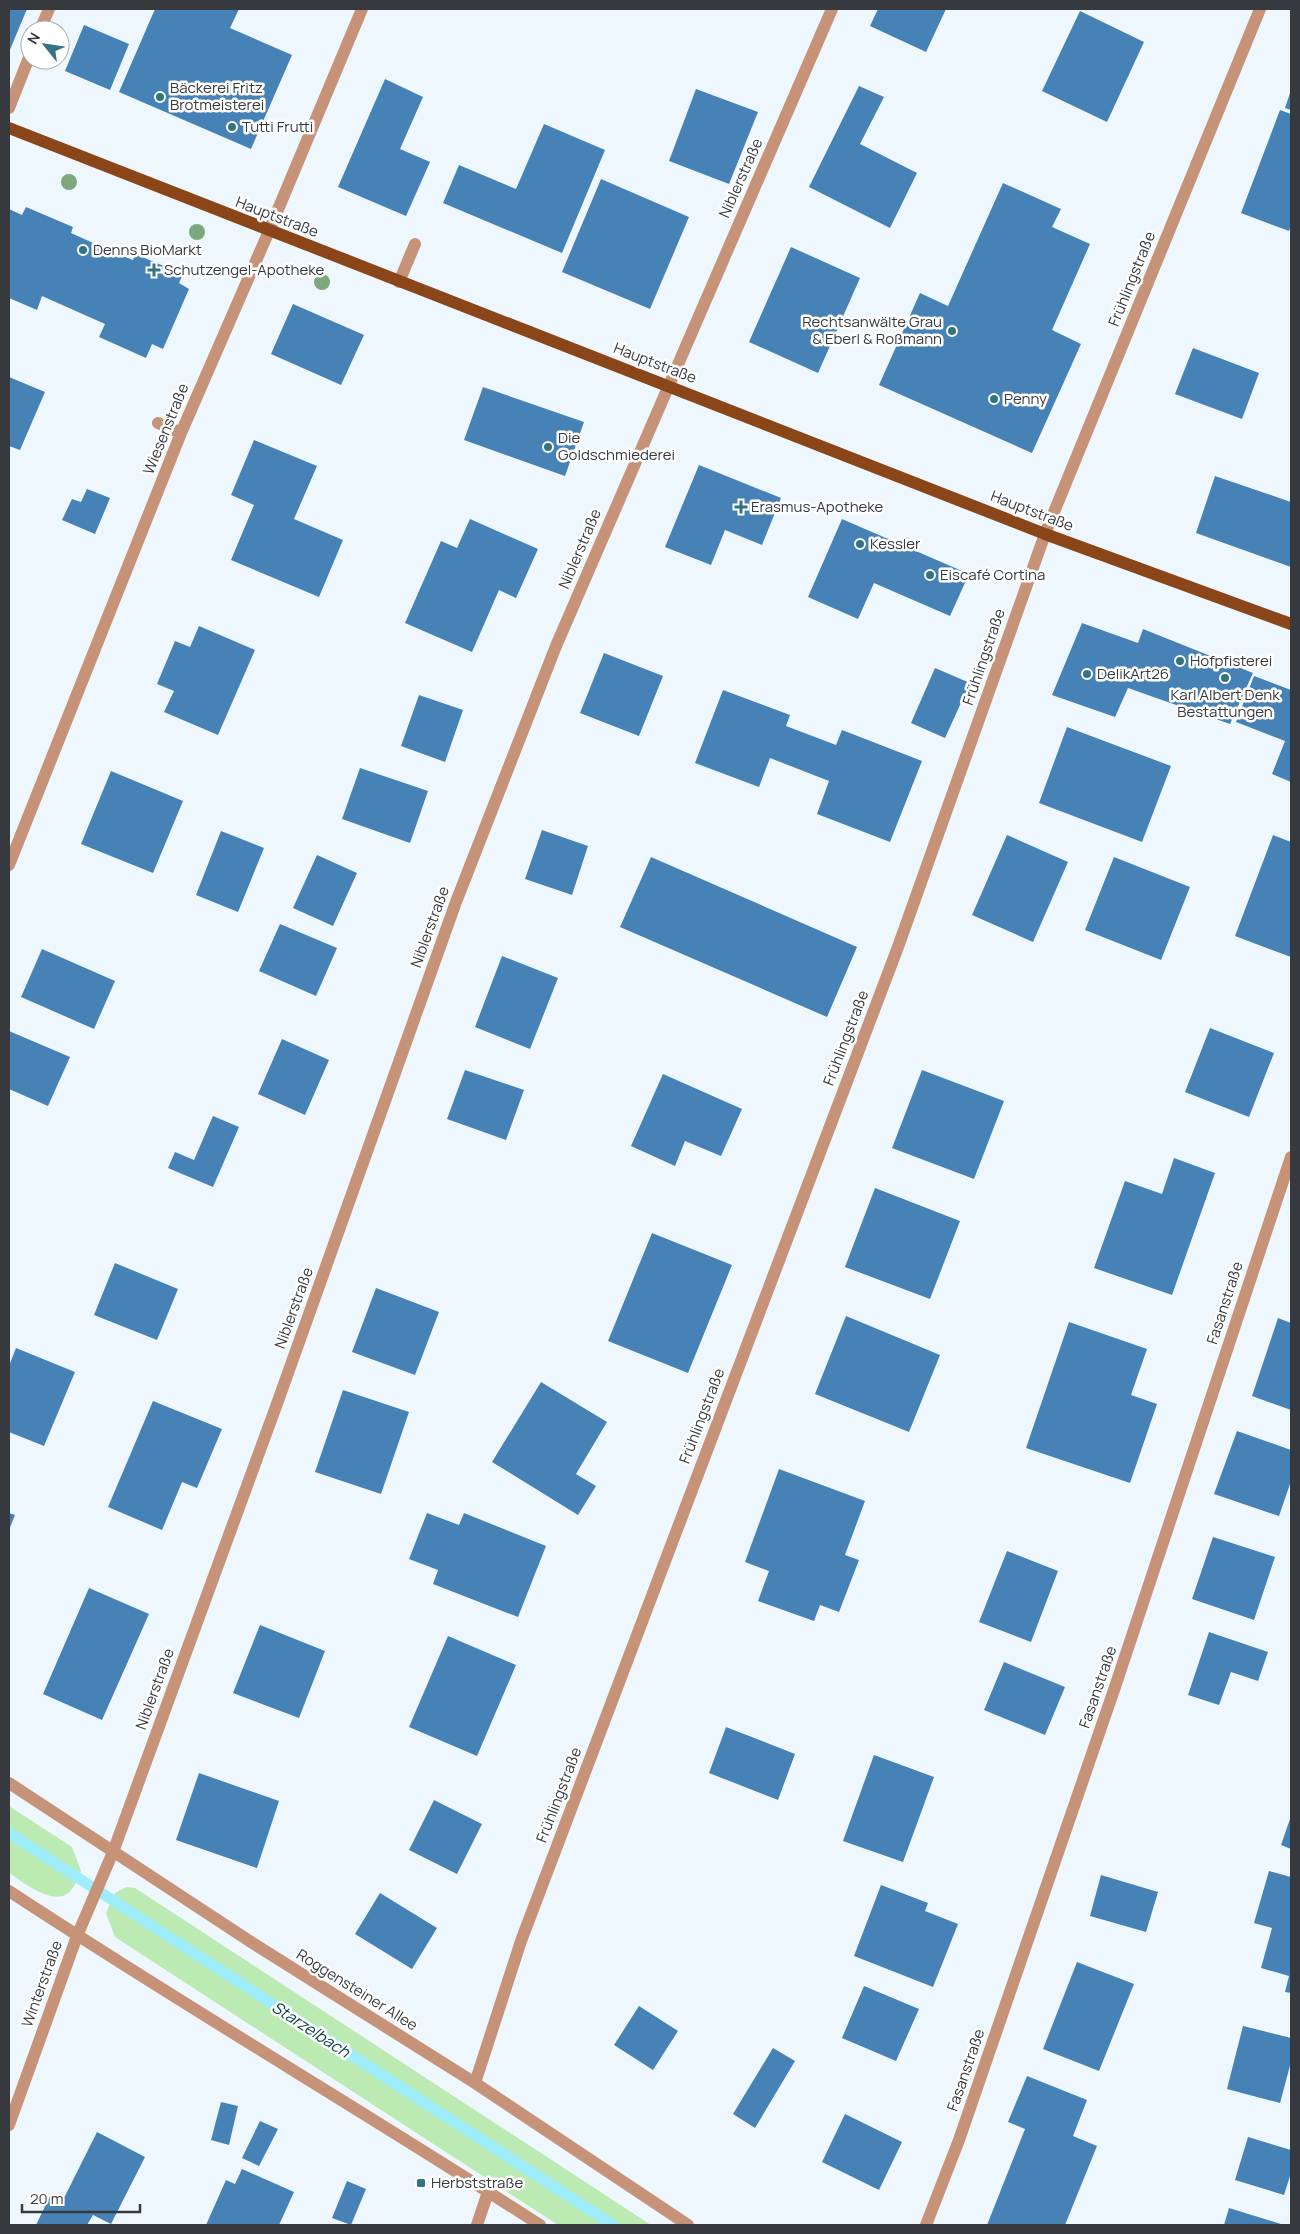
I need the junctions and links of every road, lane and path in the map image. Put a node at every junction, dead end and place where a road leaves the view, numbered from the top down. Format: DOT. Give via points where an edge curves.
graph roads {
  1 [pos="362,9"];
  2 [pos="832,9"];
  3 [pos="1260,9"];
  4 [pos="24,70"];
  5 [pos="9,108"];
  6 [pos="9,128"];
  7 [pos="269,231"];
  8 [pos="415,244"];
  9 [pos="399,282"];
  10 [pos="668,385"];
  11 [pos="158,423"];
  12 [pos="181,433"];
  13 [pos="1045,534"];
  14 [pos="1291,624"];
  15 [pos="9,865"];
  16 [pos="1291,1157"];
  17 [pos="9,1783"];
  18 [pos="113,1852"];
  19 [pos="104,1873"];
  20 [pos="9,1891"];
  21 [pos="77,1936"];
  22 [pos="476,2083"];
  23 [pos="9,2125"];
  24 [pos="488,2192"];
  25 [pos="478,2225"];
  26 [pos="540,2225"];
  27 [pos="688,2225"];
  28 [pos="926,2225"];
  1 -- 7 [label="street, Wiesenstraße"];
  2 -- 10 [label="street, Niblerstraße"];
  3 -- 13 [label="street, Frühlingstraße"];
  4 -- 5 [label="street"];
  6 -- 7 [label="main road, Hauptstraße"];
  7 -- 9 [label="main road, Hauptstraße"];
  7 -- 12 [label="street, Wiesenstraße"];
  8 -- 9 [label="street"];
  9 -- 10 [label="main road, Hauptstraße"];
  10 -- 13 [label="main road, Hauptstraße"];
  10 -- 18 [label="street, Niblerstraße" via="556,646 456,902"];
  11 -- 12 [label="street"];
  12 -- 15 [label="street, Wiesenstraße"];
  13 -- 14 [label="main road, Hauptstraße"];
  13 -- 22 [label="street, Frühlingstraße" via="898,947 522,1941"];
  16 -- 28 [label="street, Fasanstraße" via="1115,1687 960,2140"];
  17 -- 18 [label="street, Roggensteiner Allee"];
  18 -- 19 [label="street, Niblerstraße"];
  18 -- 22 [label="street, Roggensteiner Allee" via="312,1982"];
  19 -- 21 [label="street, Winterstraße"];
  20 -- 21 [label="street"];
  21 -- 23 [label="street, Winterstraße"];
  21 -- 24 [label="street"];
  22 -- 27 [label="street, Roggensteiner Allee"];
  24 -- 25 [label="street"];
  24 -- 26 [label="street"];
}
